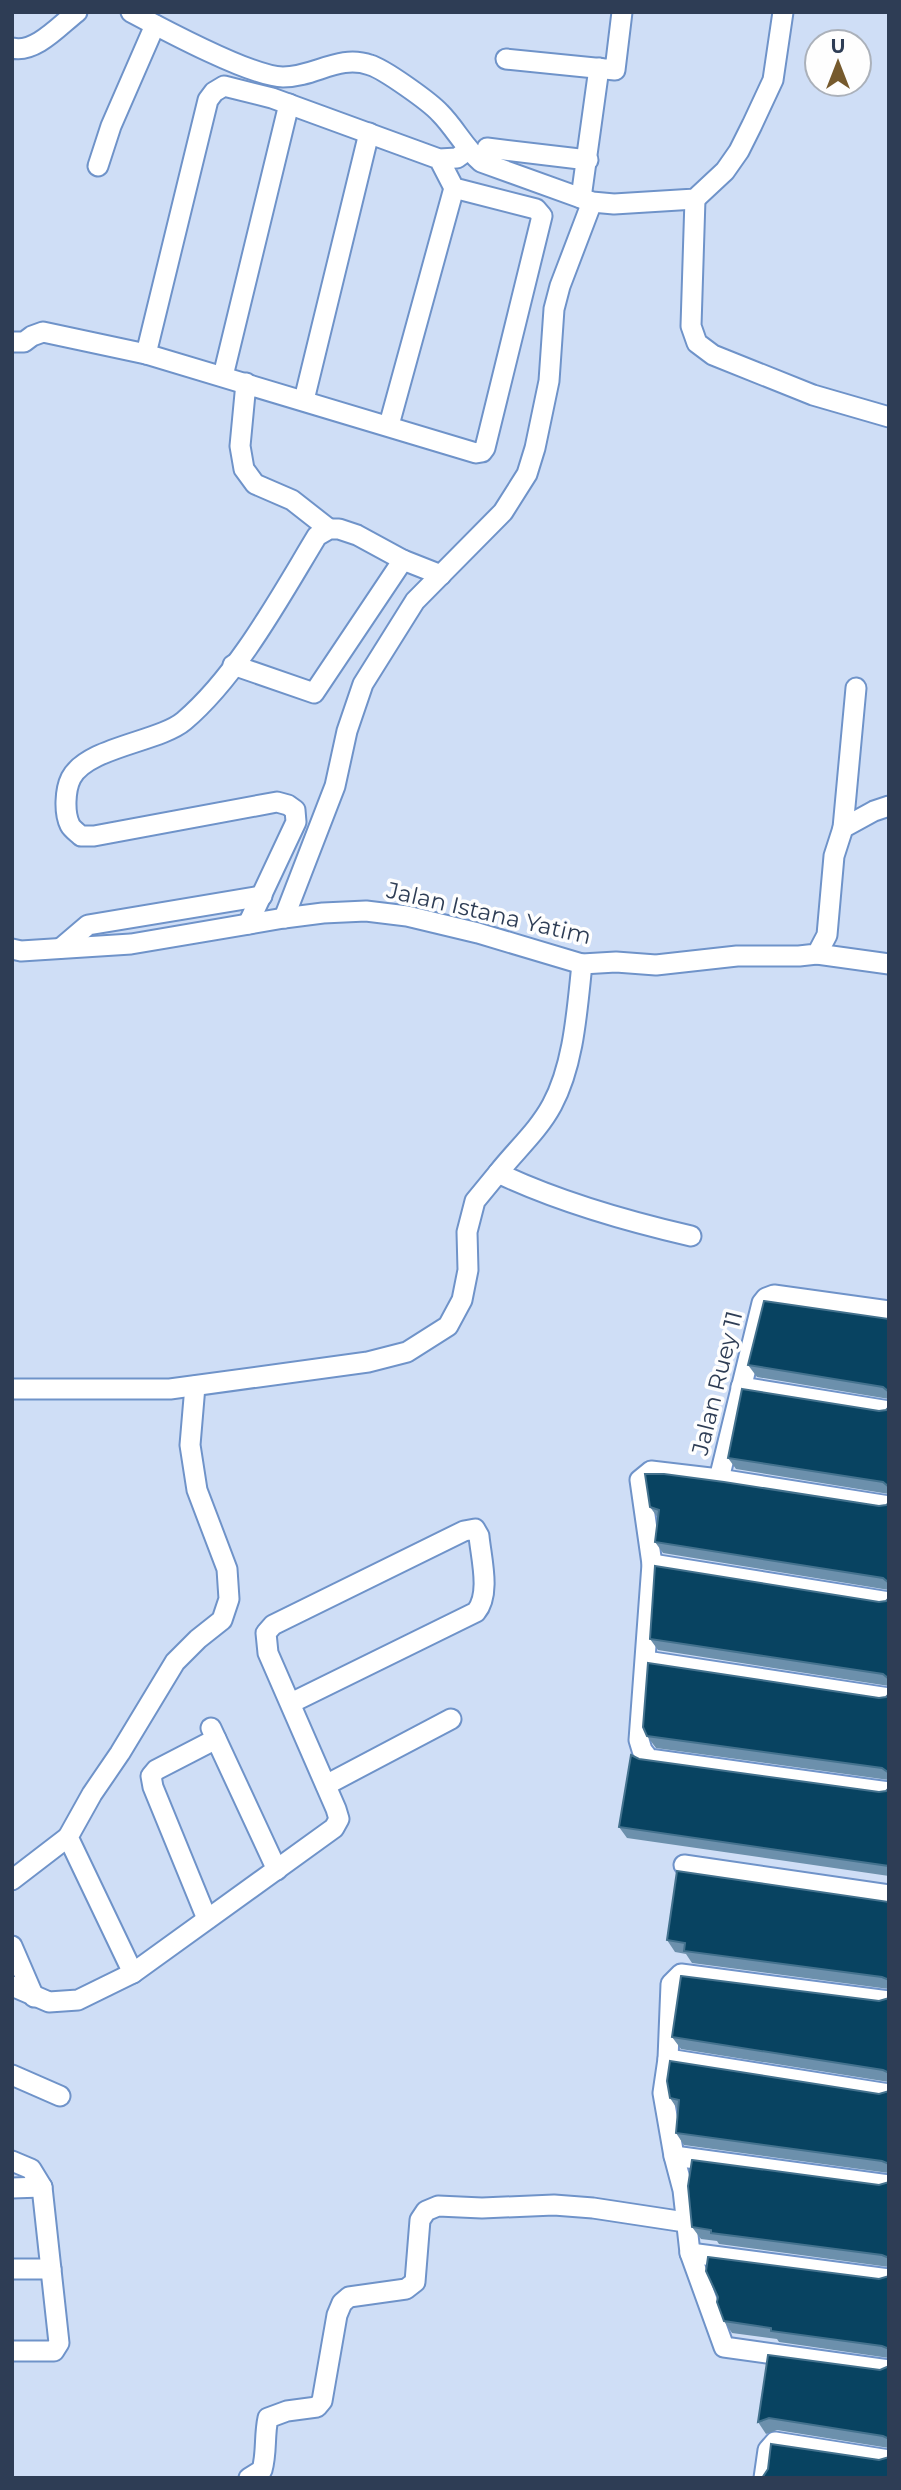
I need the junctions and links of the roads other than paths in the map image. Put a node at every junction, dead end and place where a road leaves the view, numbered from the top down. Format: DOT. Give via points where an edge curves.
graph roads {
  1 [pos="77,12"];
  2 [pos="131,12"];
  3 [pos="622,12"];
  4 [pos="783,12"];
  5 [pos="155,25"];
  6 [pos="12,48"];
  7 [pos="506,59"];
  8 [pos="599,68"];
  9 [pos="289,104"];
  10 [pos="369,133"];
  11 [pos="477,149"];
  12 [pos="439,159"];
  13 [pos="588,160"];
  14 [pos="98,166"];
  15 [pos="454,188"];
  16 [pos="695,199"];
  17 [pos="587,200"];
  18 [pos="12,342"];
  19 [pos="146,354"];
  20 [pos="222,376"];
  21 [pos="246,383"];
  22 [pos="303,400"];
  23 [pos="889,418"];
  24 [pos="389,425"];
  25 [pos="329,529"];
  26 [pos="403,560"];
  27 [pos="441,575"];
  28 [pos="233,665"];
  29 [pos="856,688"];
  30 [pos="889,806"];
  31 [pos="843,828"];
  32 [pos="262,896"];
  33 [pos="284,918"];
  34 [pos="248,924"];
  35 [pos="61,948"];
  36 [pos="12,949"];
  37 [pos="817,954"];
  38 [pos="582,964"];
  39 [pos="889,964"];
  40 [pos="498,1173"];
  41 [pos="691,1236"];
  42 [pos="889,1311"];
  43 [pos="195,1386"];
  44 [pos="741,1387"];
  45 [pos="12,1389"];
  46 [pos="889,1411"];
  47 [pos="719,1479"];
  48 [pos="889,1506"];
  49 [pos="652,1564"];
  50 [pos="889,1602"];
  51 [pos="646,1661"];
  52 [pos="889,1698"];
  53 [pos="291,1703"];
  54 [pos="451,1719"];
  55 [pos="326,1785"];
  56 [pos="889,1792"];
  57 [pos="70,1841"];
  58 [pos="684,1864"];
  59 [pos="277,1870"];
  60 [pos="12,1881"];
  61 [pos="889,1895"];
  62 [pos="207,1919"];
  63 [pos="12,1946"];
  64 [pos="133,1973"];
  65 [pos="12,1986"];
  66 [pos="34,1997"];
  67 [pos="889,2001"];
  68 [pos="668,2059"];
  69 [pos="12,2075"];
  70 [pos="889,2094"];
  71 [pos="60,2096"];
  72 [pos="674,2156"];
  73 [pos="12,2161"];
  74 [pos="889,2185"];
  75 [pos="42,2187"];
  76 [pos="12,2188"];
  77 [pos="685,2222"];
  78 [pos="690,2253"];
  79 [pos="12,2269"];
  80 [pos="51,2269"];
  81 [pos="889,2279"];
  82 [pos="12,2351"];
  83 [pos="889,2370"];
  84 [pos="889,2460"];
  85 [pos="249,2478"];
  86 [pos="764,2478"];
  1 -- 6 [label="street" via="37,44"];
  2 -- 5 [label="street"];
  3 -- 8 [label="street" via="615,70"];
  4 -- 16 [label="street" via="773,80 752,125 725,171"];
  5 -- 11 [label="street" via="258,72 281,77 347,60 372,65 438,110"];
  5 -- 14 [label="street"];
  7 -- 8 [label="street"];
  8 -- 13 [label="street"];
  9 -- 10 [label="street"];
  9 -- 19 [label="street" via="224,86 208,100"];
  9 -- 20 [label="street"];
  10 -- 12 [label="street"];
  10 -- 22 [label="street"];
  11 -- 12 [label="street" via="457,158"];
  11 -- 13 [label="street"];
  11 -- 17 [label="street" via="481,162"];
  12 -- 15 [label="street"];
  13 -- 17 [label="street"];
  15 -- 24 [label="street"];
  15 -- 24 [label="street" via="536,209 542,216 485,448 476,453"];
  16 -- 17 [label="street" via="614,204"];
  16 -- 23 [label="street" via="691,326 697,343 713,355 813,395"];
  17 -- 27 [label="street" via="559,286 549,381 527,474 503,512"];
  18 -- 19 [label="street" via="24,342 43,332"];
  19 -- 20 [label="street"];
  20 -- 21 [label="street"];
  21 -- 22 [label="street"];
  21 -- 25 [label="street" via="240,446 244,469 255,484 292,500"];
  22 -- 24 [label="street"];
  25 -- 26 [label="street" via="357,535"];
  25 -- 28 [label="street" via="317,536"];
  26 -- 27 [label="street"];
  26 -- 28 [label="street" via="314,693"];
  27 -- 33 [label="street" via="415,601 363,684 335,786"];
  28 -- 32 [label="street" via="212,695 181,724 91,759 72,777 66,805 70,825 81,836 94,836 277,803 288,805 295,810 296,822"];
  29 -- 31 [label="street"];
  30 -- 31 [label="street"];
  31 -- 37 [label="street" via="834,856 827,935"];
  32 -- 34 [label="street"];
  32 -- 35 [label="street" via="88,925"];
  33 -- 34 [label="street, Jalan Istana Yatim"];
  33 -- 38 [label="street, Jalan Istana Yatim" via="366,911 407,916"];
  34 -- 35 [label="street, Jalan Istana Yatim" via="131,944"];
  35 -- 36 [label="street, Jalan Istana Yatim"];
  37 -- 38 [label="street, Jalan Istana Yatim" via="656,965"];
  37 -- 39 [label="street, Jalan Istana Yatim"];
  38 -- 40 [label="street" via="576,1025 553,1104"];
  40 -- 41 [label="street" via="594,1210"];
  40 -- 43 [label="street" via="475,1201 467,1232 468,1270 462,1300 448,1326 407,1352 368,1362"];
  42 -- 44 [label="street, Jalan Ruey 11" via="774,1295 766,1298"];
  43 -- 45 [label="street"];
  43 -- 57 [label="street" via="190,1445 197,1490 227,1569 229,1599 222,1620 175,1662 92,1794"];
  44 -- 46 [label="street"];
  44 -- 47 [label="street, Jalan Ruey 11"];
  47 -- 48 [label="street"];
  47 -- 49 [label="street" via="651,1471 640,1480"];
  49 -- 50 [label="street"];
  49 -- 51 [label="street"];
  51 -- 52 [label="street"];
  51 -- 56 [label="street" via="639,1740 649,1759"];
  53 -- 53 [label="street" via="266,1643 266,1633 273,1625 475,1529 484,1592 476,1612"];
  53 -- 55 [label="street"];
  54 -- 55 [label="street"];
  55 -- 59 [label="street" via="338,1819 334,1828"];
  57 -- 60 [label="street"];
  57 -- 64 [label="street"];
  58 -- 61 [label="street"];
  59 -- 62 [label="street"];
  59 -- 62 [label="street" via="214,1733 156,1770 151,1776 153,1787"];
  62 -- 64 [label="street"];
  63 -- 66 [label="street"];
  64 -- 66 [label="street" via="78,2000 49,2002"];
  65 -- 66 [label="street"];
  67 -- 68 [label="street" via="681,1974 671,1984"];
  68 -- 70 [label="street"];
  68 -- 72 [label="street" via="663,2093"];
  69 -- 71 [label="street"];
  72 -- 74 [label="street"];
  72 -- 77 [label="street"];
  73 -- 75 [label="street" via="31,2169"];
  75 -- 76 [label="street"];
  75 -- 80 [label="street"];
  77 -- 78 [label="street"];
  77 -- 85 [label="street" via="554,2205 438,2206 426,2211 420,2220 415,2282 406,2289 349,2297 342,2303 322,2401 317,2407 268,2418 262,2470"];
  78 -- 81 [label="street"];
  78 -- 83 [label="street" via="724,2347"];
  79 -- 80 [label="street"];
  80 -- 82 [label="street" via="58,2347 54,2351"];
  84 -- 86 [label="street" via="775,2442 768,2450"];
}
